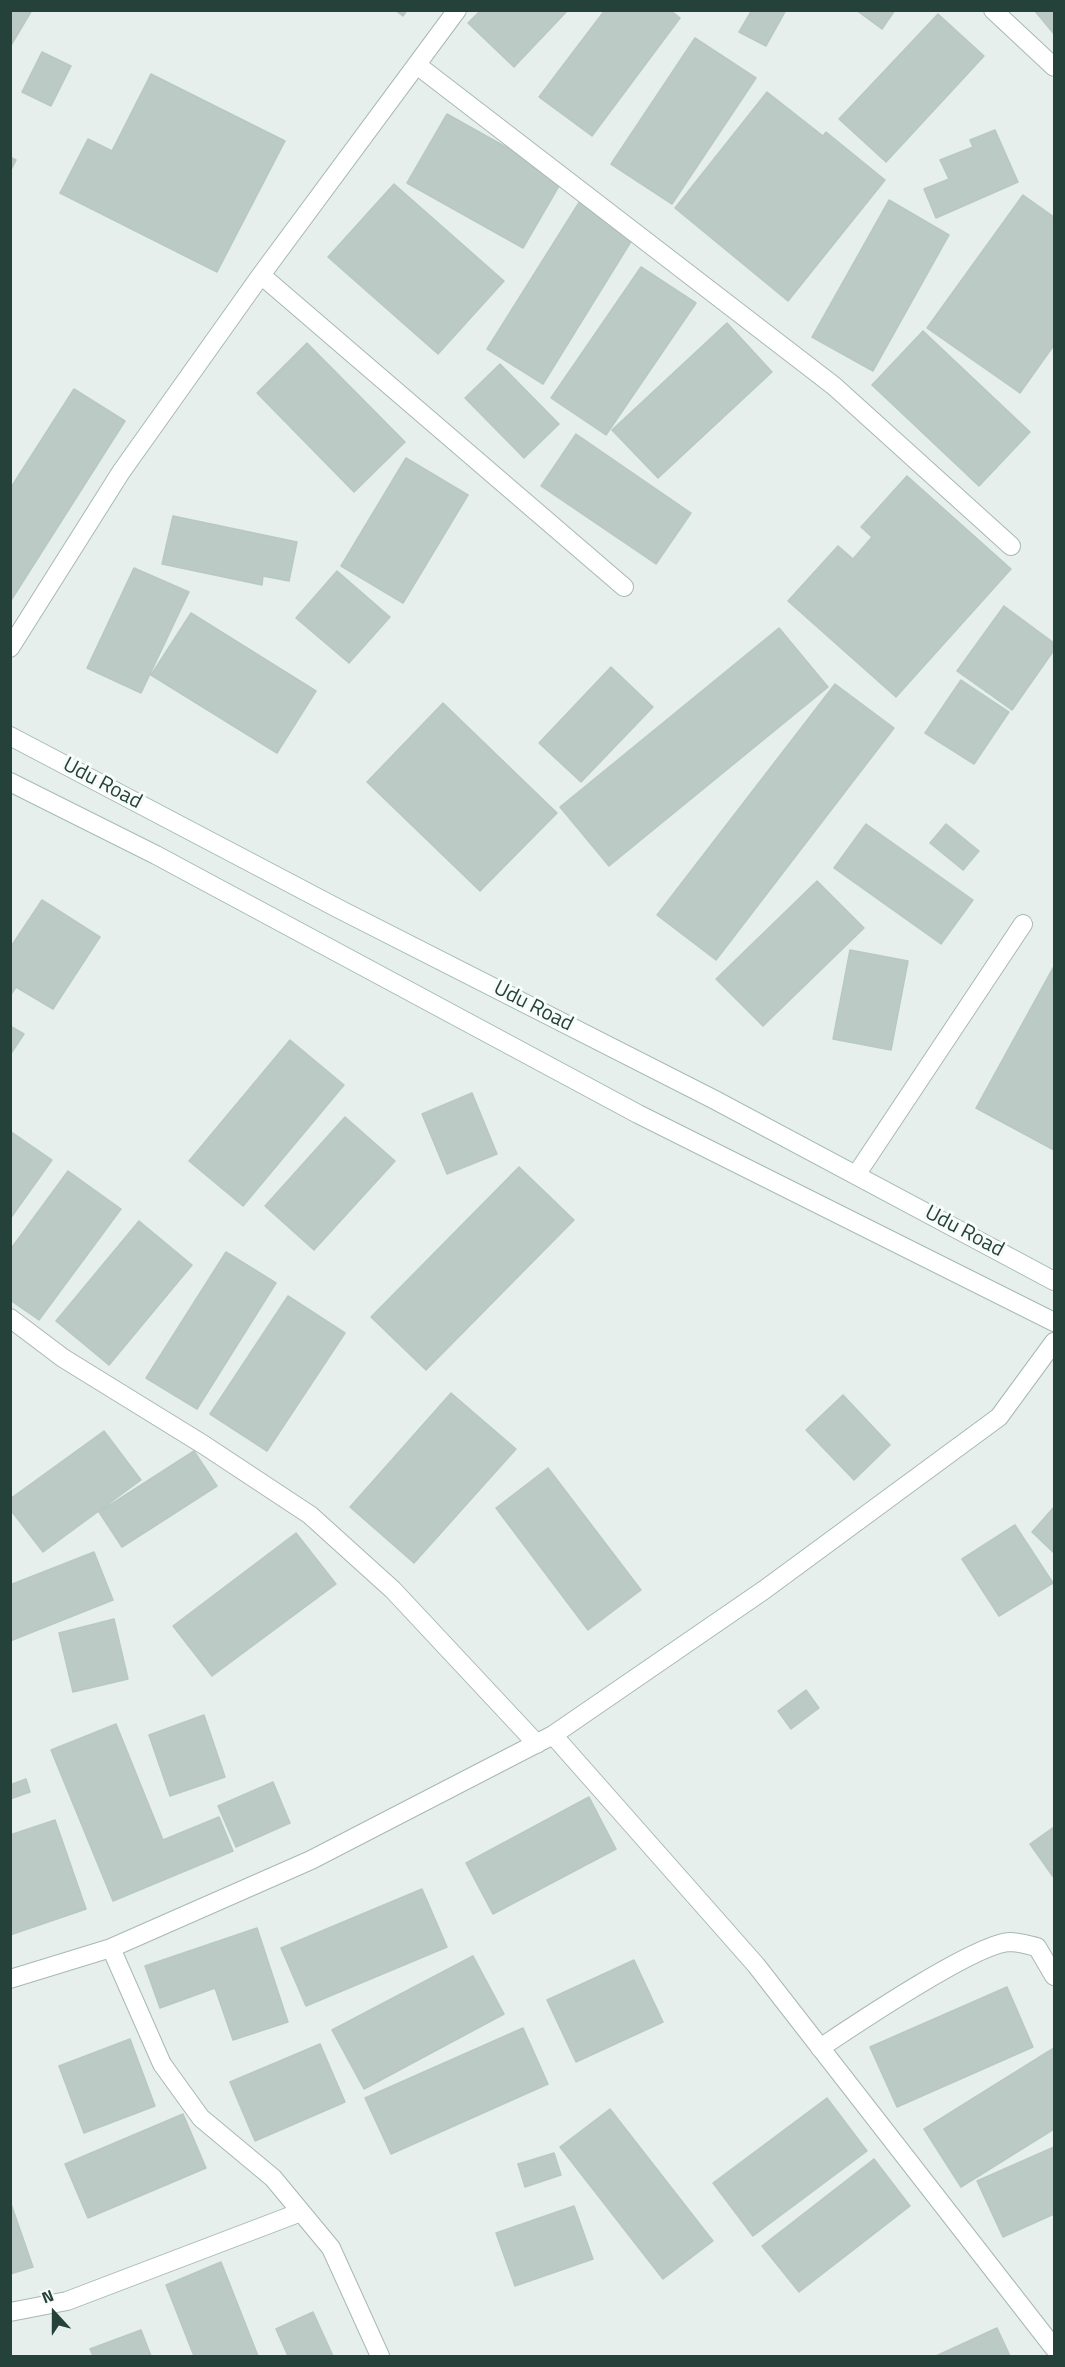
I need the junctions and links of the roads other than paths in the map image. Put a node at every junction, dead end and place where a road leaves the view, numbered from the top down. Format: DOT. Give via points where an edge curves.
graph roads {
  1 [pos="457,10"];
  2 [pos="993,10"];
  3 [pos="417,65"];
  4 [pos="1054,67"];
  5 [pos="261,275"];
  6 [pos="1011,546"];
  7 [pos="624,587"];
  8 [pos="10,648"];
  9 [pos="10,736"];
  10 [pos="10,782"];
  11 [pos="1023,924"];
  12 [pos="856,1175"];
  13 [pos="1054,1281"];
  14 [pos="10,1318"];
  15 [pos="1054,1322"];
  16 [pos="1054,1342"];
  17 [pos="545,1739"];
  18 [pos="111,1948"];
  19 [pos="1054,1976"];
  20 [pos="10,1979"];
  21 [pos="820,2048"];
  22 [pos="301,2211"];
  23 [pos="10,2312"];
  24 [pos="1054,2348"];
  25 [pos="380,2356"];
  1 -- 3 [label="street"];
  2 -- 4 [label="street"];
  3 -- 5 [label="street"];
  3 -- 6 [label="street" via="834,386"];
  5 -- 7 [label="street"];
  5 -- 8 [label="street" via="121,472"];
  9 -- 12 [label="street, Udu Road"];
  10 -- 15 [label="street, Udu Road" via="156,855 638,1114"];
  11 -- 12 [label="street"];
  12 -- 13 [label="street, Udu Road"];
  14 -- 17 [label="street" via="63,1358 310,1515"];
  16 -- 17 [label="street" via="999,1417 764,1590"];
  17 -- 18 [label="street" via="311,1860"];
  17 -- 21 [label="street" via="756,1965"];
  18 -- 20 [label="street"];
  18 -- 22 [label="street" via="162,2064 201,2118 273,2178"];
  19 -- 21 [label="street" via="1037,1947 1008,1942 974,1955 885,2005"];
  21 -- 24 [label="street"];
  22 -- 23 [label="street" via="67,2301"];
  22 -- 25 [label="street" via="331,2248"];
}
